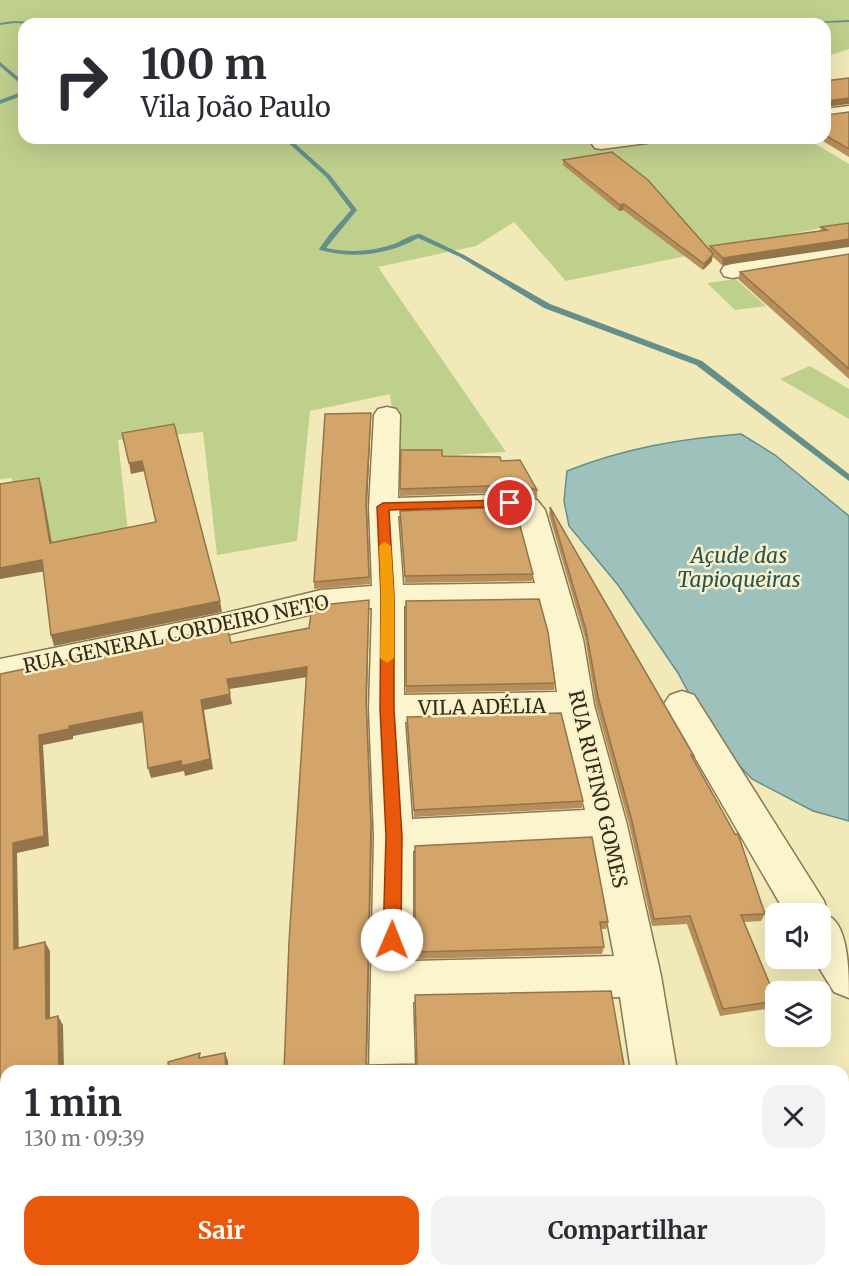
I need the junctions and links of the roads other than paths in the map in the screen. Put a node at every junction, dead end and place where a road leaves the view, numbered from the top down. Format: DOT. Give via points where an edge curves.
graph roads {
  1 [pos="849,111"];
  2 [pos="831,113"];
  3 [pos="849,253"];
  4 [pos="732,271"];
  5 [pos="387,415"];
  6 [pos="383,507"];
  7 [pos="552,593"];
  8 [pos="388,596"];
  9 [pos="0,671"];
  10 [pos="682,704"];
  11 [pos="576,705"];
  12 [pos="387,709"];
  13 [pos="608,825"];
  14 [pos="394,836"];
  15 [pos="802,903"];
  16 [pos="831,949"];
  17 [pos="639,976"];
  18 [pos="849,978"];
  19 [pos="391,982"];
  20 [pos="392,1065"];
  21 [pos="653,1065"];
  1 -- 2 [label="street"];
  3 -- 4 [label="street"];
  5 -- 6 [label="street"];
  6 -- 7 [label="street, RUA RUFINO GOMES" via="527,506"];
  6 -- 8 [label="street"];
  7 -- 8 [label="street, RUA GENERAL CORDEIRO NETO"];
  7 -- 11 [label="street, RUA RUFINO GOMES" via="566,639"];
  8 -- 9 [label="street, RUA GENERAL CORDEIRO NETO" via="321,601"];
  8 -- 12 [label="street"];
  10 -- 15 [label="street"];
  11 -- 12 [label="street, VILA ADÉLIA"];
  11 -- 13 [label="street, RUA RUFINO GOMES"];
  12 -- 14 [label="street"];
  13 -- 14 [label="street"];
  13 -- 17 [label="street, RUA RUFINO GOMES"];
  14 -- 19 [label="street"];
  16 -- 18 [label="street"];
  17 -- 19 [label="street"];
  17 -- 21 [label="street, RUA RUFINO GOMES"];
  19 -- 20 [label="street"];
}
